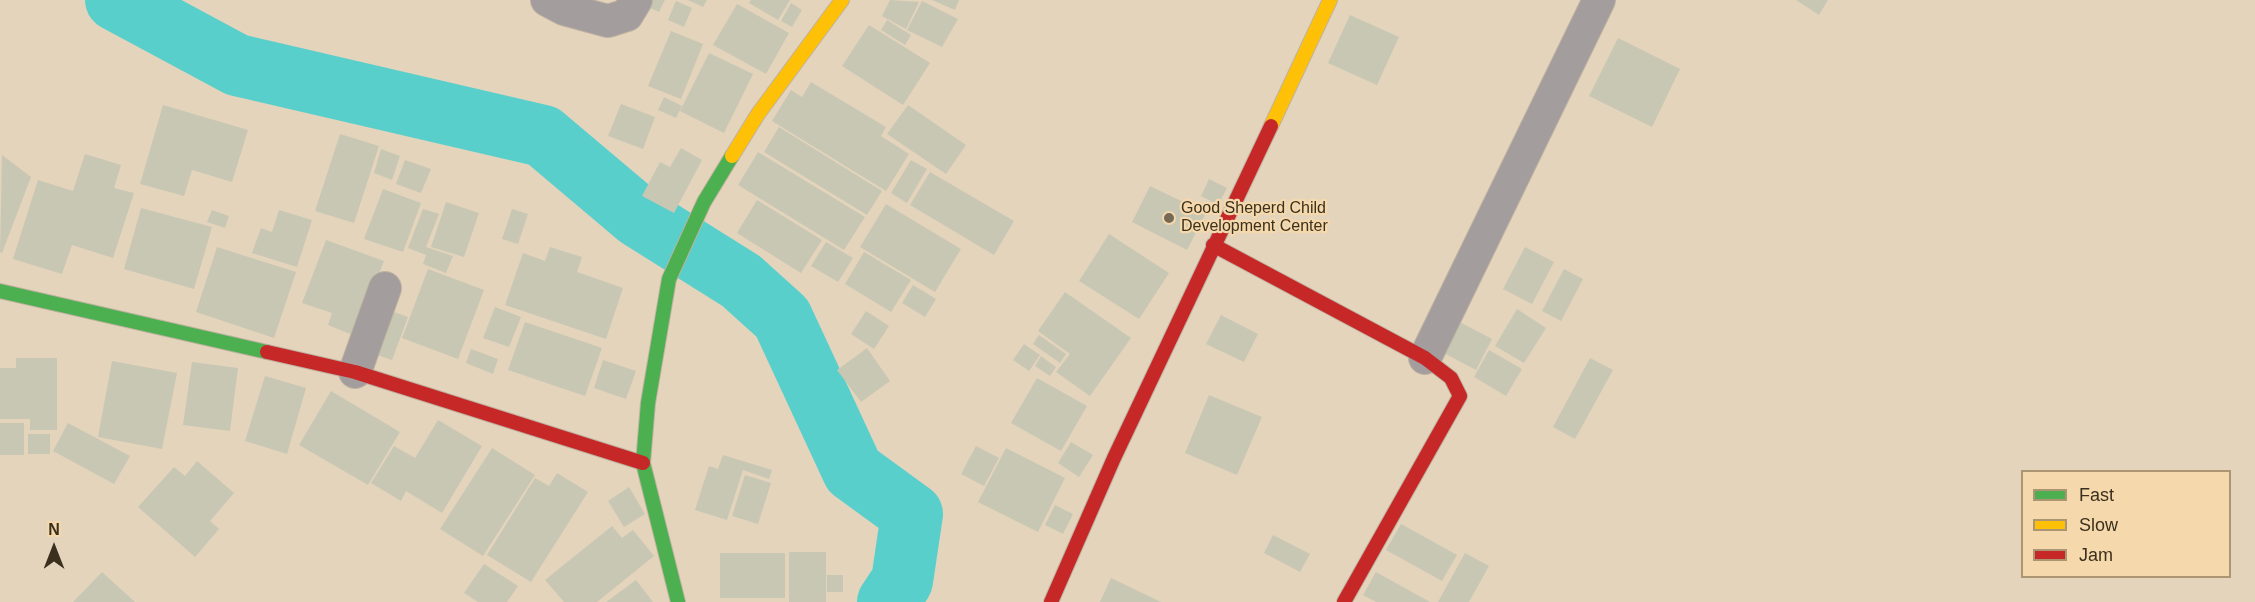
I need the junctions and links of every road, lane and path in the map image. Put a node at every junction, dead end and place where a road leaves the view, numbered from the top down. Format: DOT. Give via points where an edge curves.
graph roads {
  1 [pos="547,0"];
  2 [pos="636,0"];
  3 [pos="842,0"];
  4 [pos="1330,0"];
  5 [pos="1599,0"];
  6 [pos="1213,245"];
  7 [pos="385,288"];
  8 [pos="0,291"];
  9 [pos="1425,358"];
  10 [pos="355,372"];
  11 [pos="643,463"];
  12 [pos="678,602"];
  13 [pos="1051,602"];
  14 [pos="1344,602"];
  1 -- 2 [label="street" via="608,21 627,15"];
  3 -- 11 [label="street" via="758,114 704,202 669,279 648,403"];
  4 -- 6 [label="street"];
  5 -- 9 [label="street"];
  6 -- 9 [label="street"];
  6 -- 13 [label="street"];
  7 -- 10 [label="street"];
  8 -- 10 [label="street"];
  9 -- 14 [label="street" via="1451,378 1460,396"];
  10 -- 11 [label="street"];
  11 -- 12 [label="street"];
}
